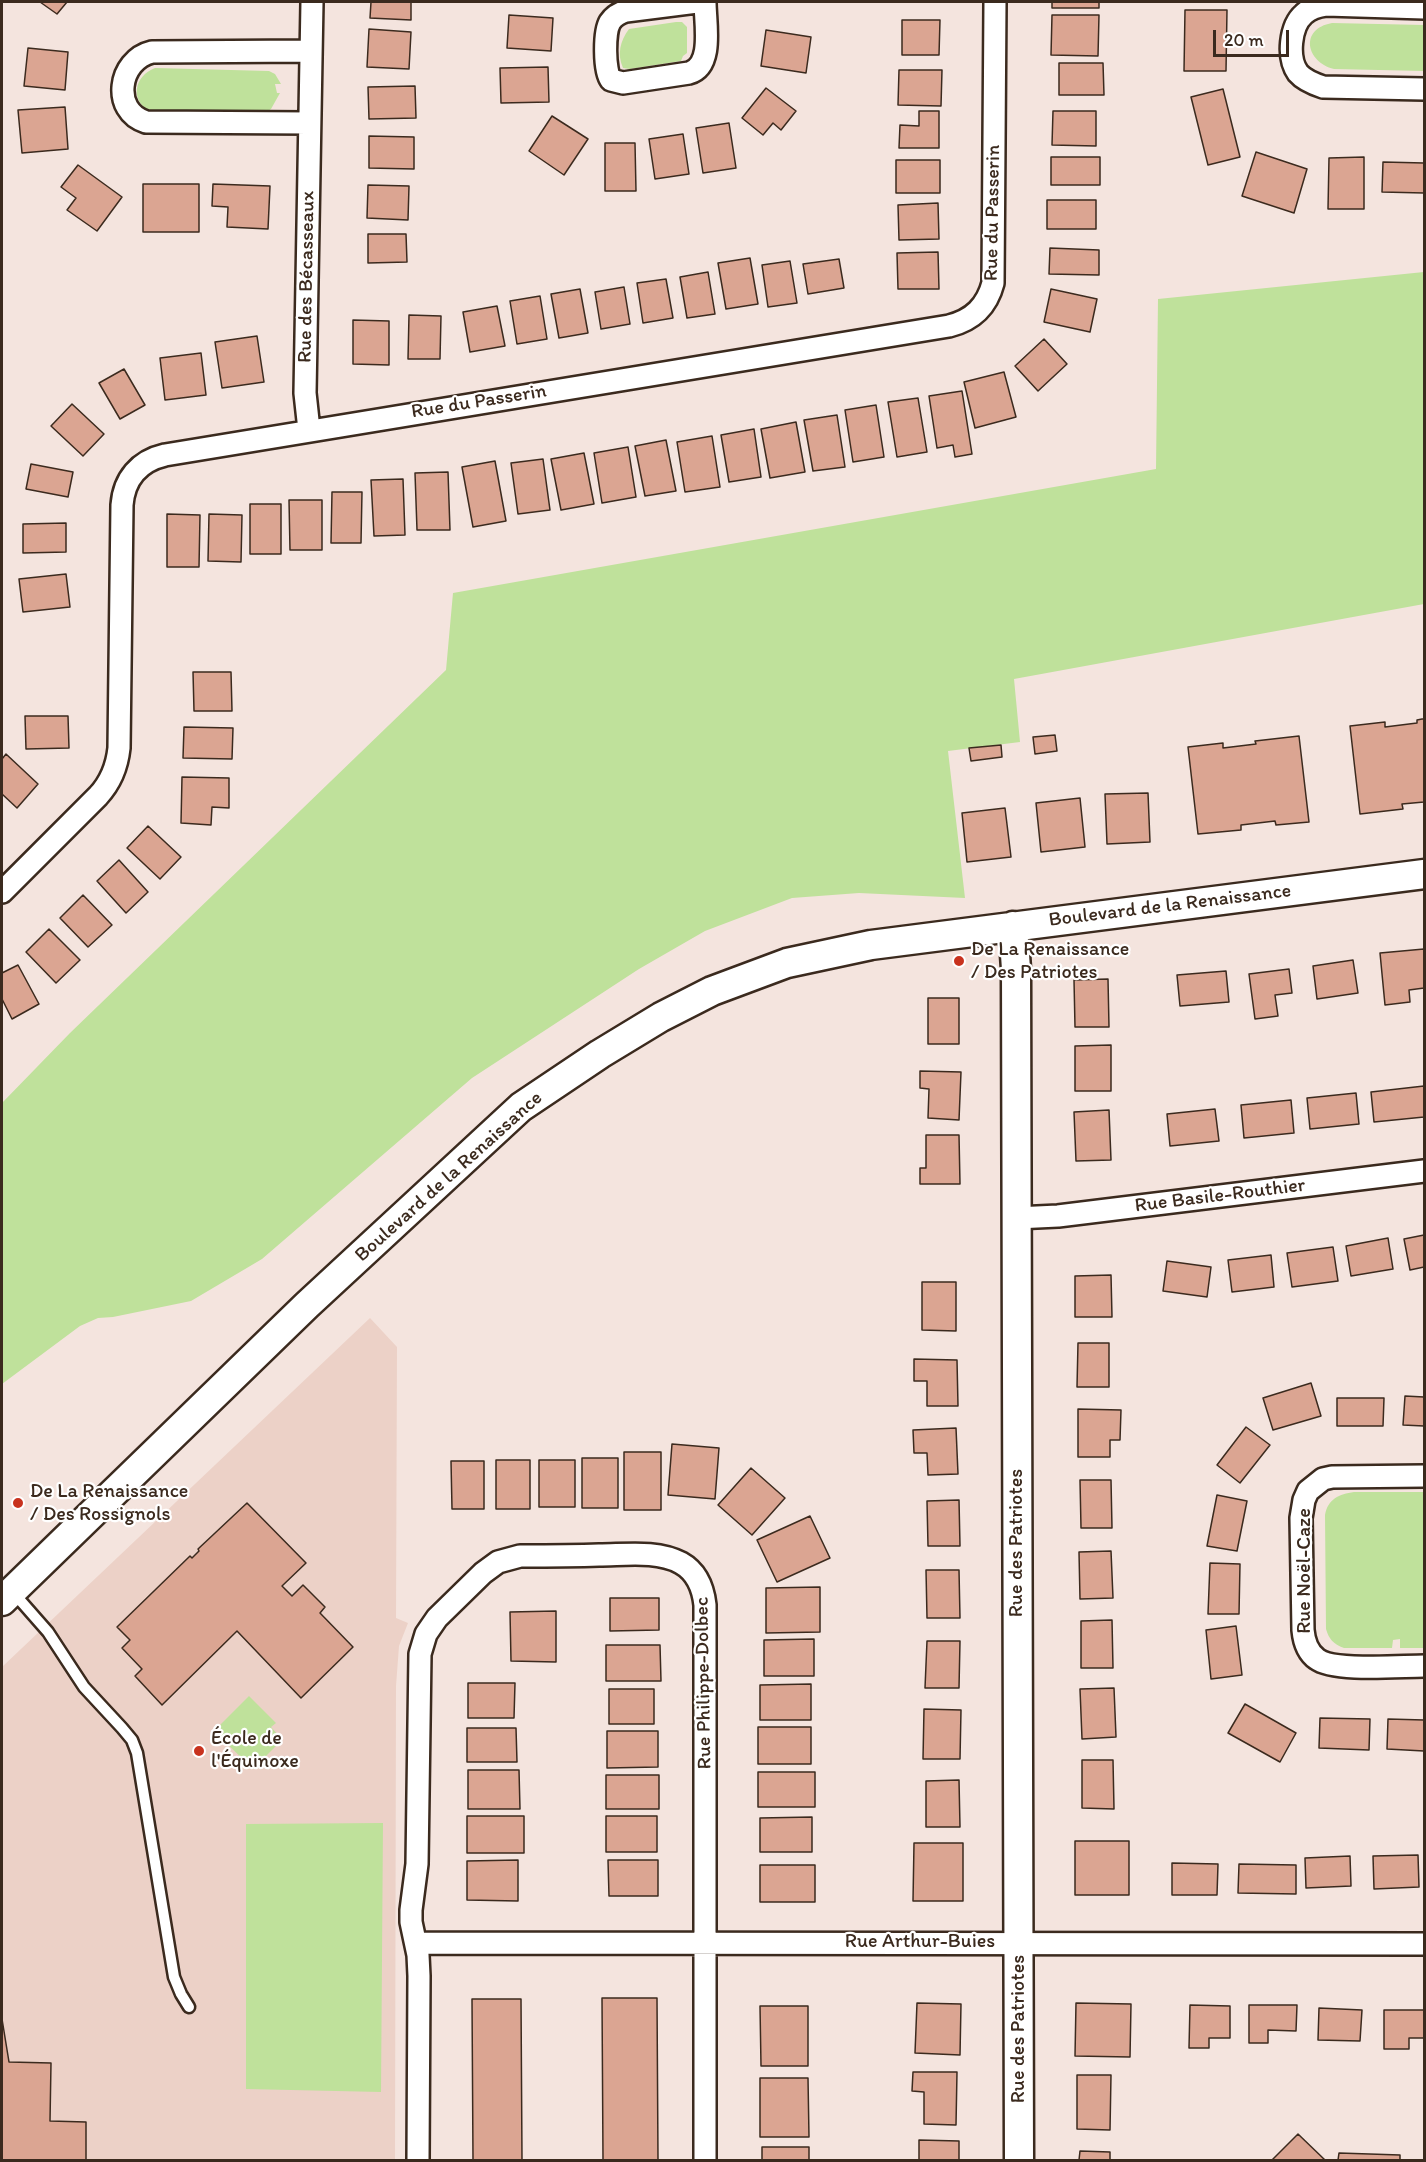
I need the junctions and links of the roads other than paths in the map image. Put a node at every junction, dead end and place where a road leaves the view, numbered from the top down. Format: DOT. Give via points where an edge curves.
graph roads {
  1 [pos="312,2"];
  2 [pos="697,2"];
  3 [pos="705,2"];
  4 [pos="995,2"];
  5 [pos="1425,8"];
  6 [pos="310,51"];
  7 [pos="1425,89"];
  8 [pos="309,123"];
  9 [pos="309,430"];
  10 [pos="1425,874"];
  11 [pos="2,892"];
  12 [pos="1013,926"];
  13 [pos="1425,1171"];
  14 [pos="1016,1218"];
  15 [pos="1425,1476"];
  16 [pos="5,1590"];
  17 [pos="1425,1666"];
  18 [pos="416,1942"];
  19 [pos="705,1942"];
  20 [pos="1019,1942"];
  21 [pos="1425,1944"];
  22 [pos="189,2007"];
  23 [pos="418,2160"];
  24 [pos="705,2160"];
  25 [pos="1019,2160"];
  1 -- 6 [label="street, Rue des Bécasseaux"];
  2 -- 3 [label="street" via="617,15 607,33 606,72 611,80 623,83 698,69 705,53"];
  4 -- 9 [label="street, Rue du Passerin" via="993,283 983,305 965,321"];
  5 -- 7 [label="street" via="1318,6 1298,20 1292,49 1299,74 1313,84"];
  6 -- 8 [label="street, Rue des Bécasseaux"];
  6 -- 8 [label="street" via="152,52 129,66 123,92 129,111 146,122"];
  8 -- 9 [label="street, Rue des Bécasseaux" via="305,393"];
  9 -- 11 [label="street, Rue du Passerin" via="156,457 140,466 129,479 122,496 116,766 98,796"];
  10 -- 12 [label="street, Boulevard de la Renaissance"];
  12 -- 14 [label="street, Rue des Patriotes"];
  12 -- 16 [label="street, Boulevard de la Renaissance" via="871,945 788,963 712,991 661,1017 561,1079 521,1107"];
  13 -- 14 [label="street, Rue Basile-Routhier"];
  14 -- 20 [label="street, Rue des Patriotes"];
  15 -- 17 [label="street, Rue Noël-Caze" via="1323,1479 1308,1491 1301,1518 1303,1630 1310,1652 1333,1665"];
  16 -- 22 [label="lane" via="48,1632 84,1687 132,1740 174,1977"];
  18 -- 19 [label="street, Rue Arthur-Buies"];
  18 -- 19 [label="street, Rue Philippe-Dolbec" via="411,1910 417,1864 419,1664 422,1644 432,1625 483,1573 504,1559 643,1555 683,1564 697,1577 704,1593"];
  18 -- 23 [label="street, Rue Philippe-Dolbec"];
  19 -- 20 [label="street, Rue Arthur-Buies"];
  19 -- 24 [label="street, Rue Philippe-Dolbec"];
  20 -- 21 [label="street, Rue Arthur-Buies"];
  20 -- 25 [label="street, Rue des Patriotes"];
}
